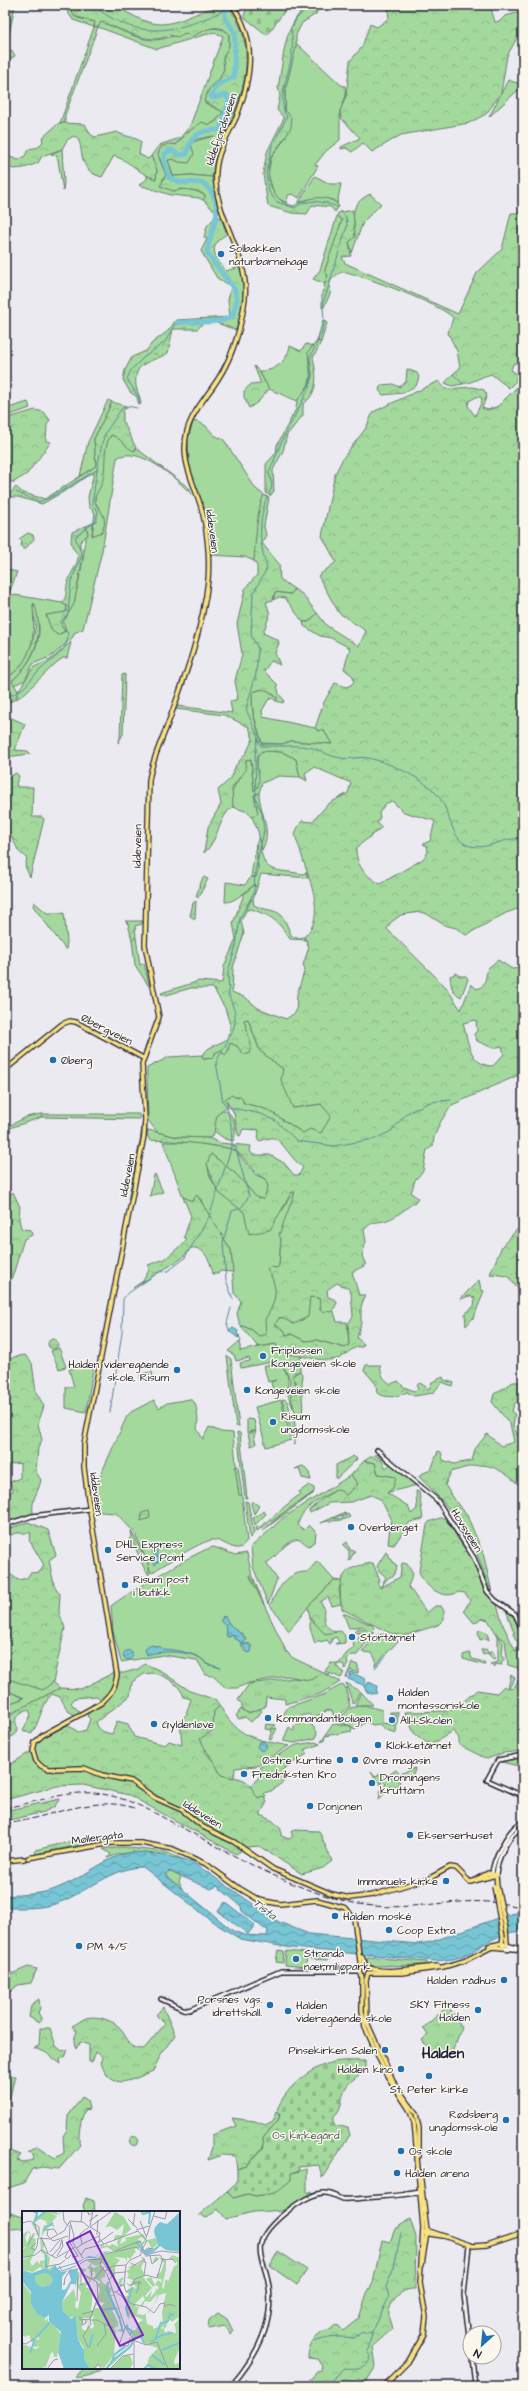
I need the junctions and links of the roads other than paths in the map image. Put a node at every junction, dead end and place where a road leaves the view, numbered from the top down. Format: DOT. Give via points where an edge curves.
graph roads {
  1 [pos="233,6"];
  2 [pos="224,215"];
  3 [pos="143,1058"];
  4 [pos="5,1070"];
  5 [pos="377,1450"];
  6 [pos="90,1509"];
  7 [pos="5,1525"];
  8 [pos="523,1632"];
  9 [pos="523,1754"];
  10 [pos="523,1796"];
  11 [pos="523,1822"];
  12 [pos="523,1827"];
  13 [pos="5,1861"];
  14 [pos="493,1875"];
  15 [pos="505,1937"];
  16 [pos="502,1943"];
  17 [pos="507,1945"];
  18 [pos="503,1948"];
  19 [pos="485,1950"];
  20 [pos="523,1950"];
  21 [pos="360,1955"];
  22 [pos="457,1963"];
  23 [pos="367,1967"];
  24 [pos="361,1971"];
  25 [pos="368,1974"];
  26 [pos="161,1999"];
  27 [pos="420,2192"];
  28 [pos="426,2233"];
  29 [pos="523,2233"];
  30 [pos="469,2245"];
  31 [pos="468,2325"];
  32 [pos="473,2365"];
  33 [pos="231,2386"];
  34 [pos="384,2386"];
  35 [pos="475,2386"];
  1 -- 2 [label="main road, Iddefjordsveien" via="245,25 251,52 239,109 216,169 216,181"];
  2 -- 3 [label="main road, Iddeveien" via="244,271 245,299 242,319 228,360 192,417 186,435 188,473 203,515 208,579 193,650 154,758 149,780 145,945 159,1012 156,1027"];
  3 -- 4 [label="main road, Øbergveien" via="70,1021 62,1024"];
  3 -- 6 [label="main road, Iddeveien" via="144,1136 85,1438 84,1467"];
  5 -- 8 [label="street, Hovsveien" via="437,1500 474,1558 487,1591 515,1614"];
  6 -- 7 [label="street" via="32,1516"];
  6 -- 14 [label="main road, Iddeveien" via="117,1668 116,1680 112,1691 101,1702 38,1739 33,1751 36,1761 49,1769 84,1768 102,1775 131,1780 155,1798 182,1810 203,1827 234,1842 277,1871 332,1894 361,1898 430,1878 452,1867 470,1882 482,1875"];
  9 -- 10 [label="street" via="502,1758 495,1763 487,1780"];
  11 -- 14 [label="street" via="508,1836 494,1862"];
  12 -- 14 [label="street" via="514,1835 502,1854"];
  13 -- 21 [label="main road, Møllergata" via="112,1842 158,1846 193,1858 249,1895 274,1903 317,1900 343,1906 352,1915"];
  14 -- 15 [label="main road, bridge"];
  15 -- 16 [label="main road"];
  15 -- 17 [label="main road"];
  16 -- 17 [label="street"];
  16 -- 18 [label="street"];
  16 -- 19 [label="main road" via="491,1945"];
  17 -- 18 [label="main road"];
  17 -- 20 [label="street"];
  18 -- 19 [label="main road" via="494,1946"];
  18 -- 20 [label="street"];
  19 -- 22 [label="main road"];
  21 -- 23 [label="main road"];
  21 -- 24 [label="main road"];
  22 -- 23 [label="main road" via="399,1970"];
  22 -- 25 [label="main road" via="406,1973"];
  23 -- 24 [label="main road"];
  23 -- 25 [label="main road"];
  24 -- 25 [label="main road"];
  24 -- 26 [label="street" via="281,1971 189,2010 183,2010"];
  24 -- 27 [label="main road" via="365,2027 388,2078 412,2116"];
  25 -- 27 [label="main road" via="367,2022 395,2085 411,2104 417,2119"];
  27 -- 28 [label="main road"];
  27 -- 33 [label="street" via="348,2199 327,2193 314,2195 283,2215 266,2232 261,2244 260,2257 270,2292 268,2319 256,2353"];
  28 -- 30 [label="main road" via="446,2236"];
  28 -- 34 [label="main road" via="420,2283 426,2317 424,2334 408,2362"];
  29 -- 30 [label="main road" via="487,2245"];
  30 -- 31 [label="street" via="464,2295"];
  32 -- 35 [label="street"];
}
